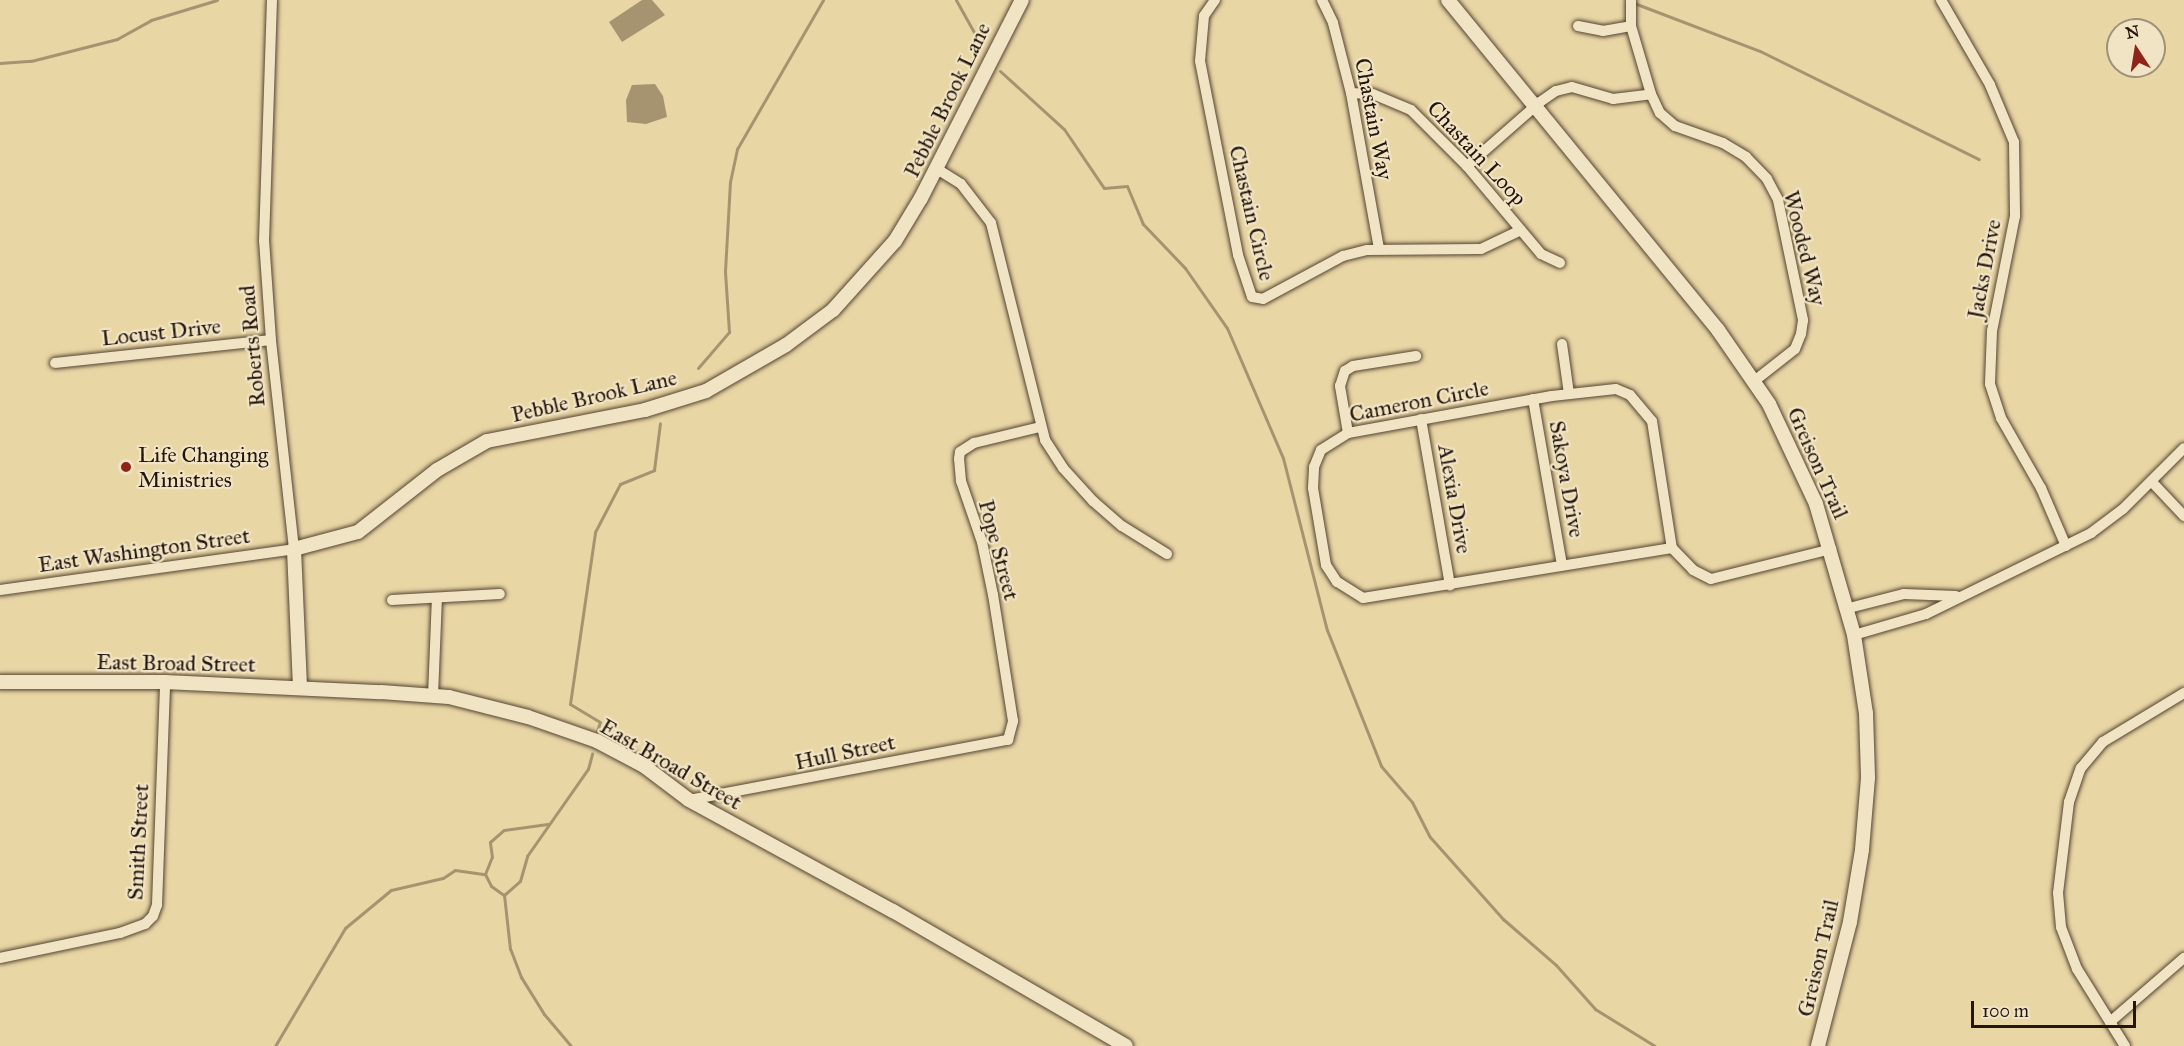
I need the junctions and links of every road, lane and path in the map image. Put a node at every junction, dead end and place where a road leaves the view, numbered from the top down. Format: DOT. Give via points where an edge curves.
graph roads {
  1 [pos="272,0"];
  2 [pos="1022,0"];
  3 [pos="1215,0"];
  4 [pos="1322,0"];
  5 [pos="1449,0"];
  6 [pos="1630,0"];
  7 [pos="1941,0"];
  8 [pos="1578,26"];
  9 [pos="1631,26"];
  10 [pos="1351,93"];
  11 [pos="1651,94"];
  12 [pos="1536,107"];
  13 [pos="1467,166"];
  14 [pos="937,169"];
  15 [pos="1521,230"];
  16 [pos="1379,249"];
  17 [pos="1560,262"];
  18 [pos="271,340"];
  19 [pos="1562,344"];
  20 [pos="1416,356"];
  21 [pos="55,363"];
  22 [pos="1754,382"];
  23 [pos="1569,394"];
  24 [pos="1533,399"];
  25 [pos="1421,419"];
  26 [pos="1040,427"];
  27 [pos="1348,433"];
  28 [pos="2184,448"];
  29 [pos="2152,482"];
  30 [pos="2184,516"];
  31 [pos="2066,546"];
  32 [pos="1672,548"];
  33 [pos="294,549"];
  34 [pos="1831,549"];
  35 [pos="1167,554"];
  36 [pos="1562,566"];
  37 [pos="1449,585"];
  38 [pos="0,590"];
  39 [pos="500,594"];
  40 [pos="1956,596"];
  41 [pos="437,598"];
  42 [pos="392,600"];
  43 [pos="1849,608"];
  44 [pos="1854,635"];
  45 [pos="0,682"];
  46 [pos="165,682"];
  47 [pos="300,687"];
  48 [pos="2184,693"];
  49 [pos="433,696"];
  50 [pos="1008,740"];
  51 [pos="689,800"];
  52 [pos="0,958"];
  53 [pos="2184,958"];
  54 [pos="2110,1022"];
  55 [pos="1126,1046"];
  56 [pos="1818,1046"];
  57 [pos="2125,1046"];
  1 -- 18 [label="street, Roberts Road" via="264,241"];
  2 -- 14 [label="street, Pebble Brook Lane"];
  3 -- 16 [label="street, Chastain Circle" via="1204,15 1200,61 1238,255 1252,297 1263,299 1343,256"];
  4 -- 10 [label="street, Chastain Way" via="1334,23"];
  5 -- 12 [label="street, Greison Trail"];
  6 -- 9 [label="street, Wooded Way"];
  7 -- 31 [label="street, Jacks Drive" via="1990,84 2014,142 2014,216 1992,331 1990,384 2005,427 2041,488"];
  8 -- 9 [label="street" via="1603,32"];
  9 -- 11 [label="street, Wooded Way"];
  10 -- 13 [label="street, Chastain Loop" via="1373,94 1411,110"];
  10 -- 16 [label="street, Chastain Way"];
  11 -- 12 [label="street" via="1613,99 1572,87 1546,97"];
  11 -- 22 [label="street, Wooded Way" via="1660,113 1675,126 1723,143 1746,157 1767,179 1778,200 1803,320 1795,349"];
  12 -- 13 [label="street"];
  12 -- 22 [label="street, Greison Trail" via="1718,330"];
  13 -- 15 [label="street, Chastain Loop"];
  14 -- 26 [label="street" via="960,184 991,224 1004,264"];
  14 -- 33 [label="street, Pebble Brook Lane" via="895,240 833,310 739,375 706,391 645,410 487,441 437,470 358,532"];
  15 -- 16 [label="street, Chastain Circle" via="1481,249"];
  15 -- 17 [label="street, Chastain Loop" via="1541,254"];
  18 -- 21 [label="street, Locust Drive"];
  18 -- 33 [label="street, Roberts Road"];
  19 -- 23 [label="street"];
  20 -- 27 [label="street" via="1345,370 1340,386"];
  22 -- 34 [label="street, Greison Trail" via="1796,457"];
  23 -- 24 [label="street, Cameron Circle"];
  23 -- 32 [label="street, Cameron Circle" via="1616,389 1630,394 1652,421"];
  24 -- 25 [label="street, Cameron Circle"];
  24 -- 36 [label="street, Sakoya Drive"];
  25 -- 27 [label="street, Cameron Circle"];
  25 -- 37 [label="street, Alexia Drive"];
  26 -- 35 [label="street" via="1063,468 1093,501 1122,526"];
  26 -- 50 [label="street, Pope Street" via="974,443 960,452 959,459 961,481 982,542 993,595 1013,721"];
  27 -- 37 [label="street, Cameron Circle" via="1321,450 1314,467 1313,488 1326,565 1337,582 1363,598"];
  28 -- 29 [label="street"];
  29 -- 30 [label="street"];
  29 -- 31 [label="street" via="2123,509"];
  31 -- 40 [label="street"];
  32 -- 34 [label="street" via="1694,570 1711,579"];
  32 -- 36 [label="street, Cameron Circle"];
  33 -- 38 [label="street, East Washington Street"];
  33 -- 47 [label="street, Roberts Road"];
  34 -- 43 [label="street, Greison Trail"];
  36 -- 37 [label="street, Cameron Circle"];
  39 -- 41 [label="street"];
  40 -- 43 [label="street" via="1905,594"];
  40 -- 44 [label="street" via="1926,614"];
  41 -- 42 [label="street"];
  41 -- 49 [label="street"];
  43 -- 44 [label="street, Greison Trail"];
  44 -- 56 [label="street, Greison Trail" via="1866,712 1868,778 1862,850 1850,922"];
  45 -- 46 [label="street, East Broad Street"];
  46 -- 47 [label="street, East Broad Street"];
  46 -- 52 [label="street, Smith Street" via="157,905 153,916 145,924 120,933"];
  47 -- 49 [label="street, East Broad Street"];
  48 -- 54 [label="street" via="2103,742 2081,768 2069,802 2058,893 2061,927 2077,969"];
  49 -- 51 [label="street, East Broad Street" via="492,706 597,741 644,766"];
  50 -- 51 [label="street, Hull Street"];
  51 -- 55 [label="street, East Broad Street" via="893,911"];
  53 -- 54 [label="street"];
  54 -- 57 [label="street"];
}
